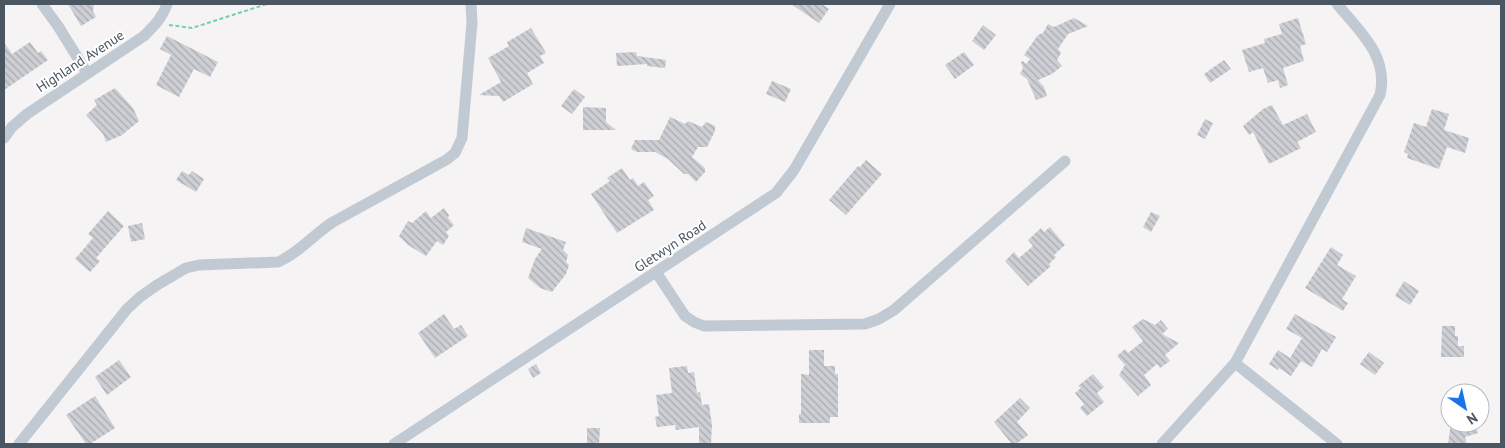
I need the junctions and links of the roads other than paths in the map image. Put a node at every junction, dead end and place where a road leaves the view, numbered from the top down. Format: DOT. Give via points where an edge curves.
graph roads {
  1 [pos="42,4"];
  2 [pos="167,4"];
  3 [pos="471,4"];
  4 [pos="890,4"];
  5 [pos="1337,4"];
  6 [pos="88,74"];
  7 [pos="4,138"];
  8 [pos="1065,160"];
  9 [pos="656,272"];
  10 [pos="1236,363"];
  11 [pos="19,444"];
  12 [pos="394,444"];
  13 [pos="1162,444"];
  14 [pos="1337,444"];
  1 -- 6 [label="street"];
  2 -- 6 [label="street, Highland Avenue" via="157,24 144,36"];
  3 -- 11 [label="street" via="462,138 455,152 320,230 278,262 193,266 157,285 127,309"];
  4 -- 9 [label="street, Gletwyn Road" via="784,185 767,200"];
  5 -- 10 [label="street" via="1379,60 1383,83 1380,95"];
  6 -- 7 [label="street, Highland Avenue" via="27,114"];
  8 -- 9 [label="street" via="894,310 865,324 704,326 685,316"];
  9 -- 12 [label="street, Gletwyn Road"];
  10 -- 13 [label="street"];
  10 -- 14 [label="street"];
}
